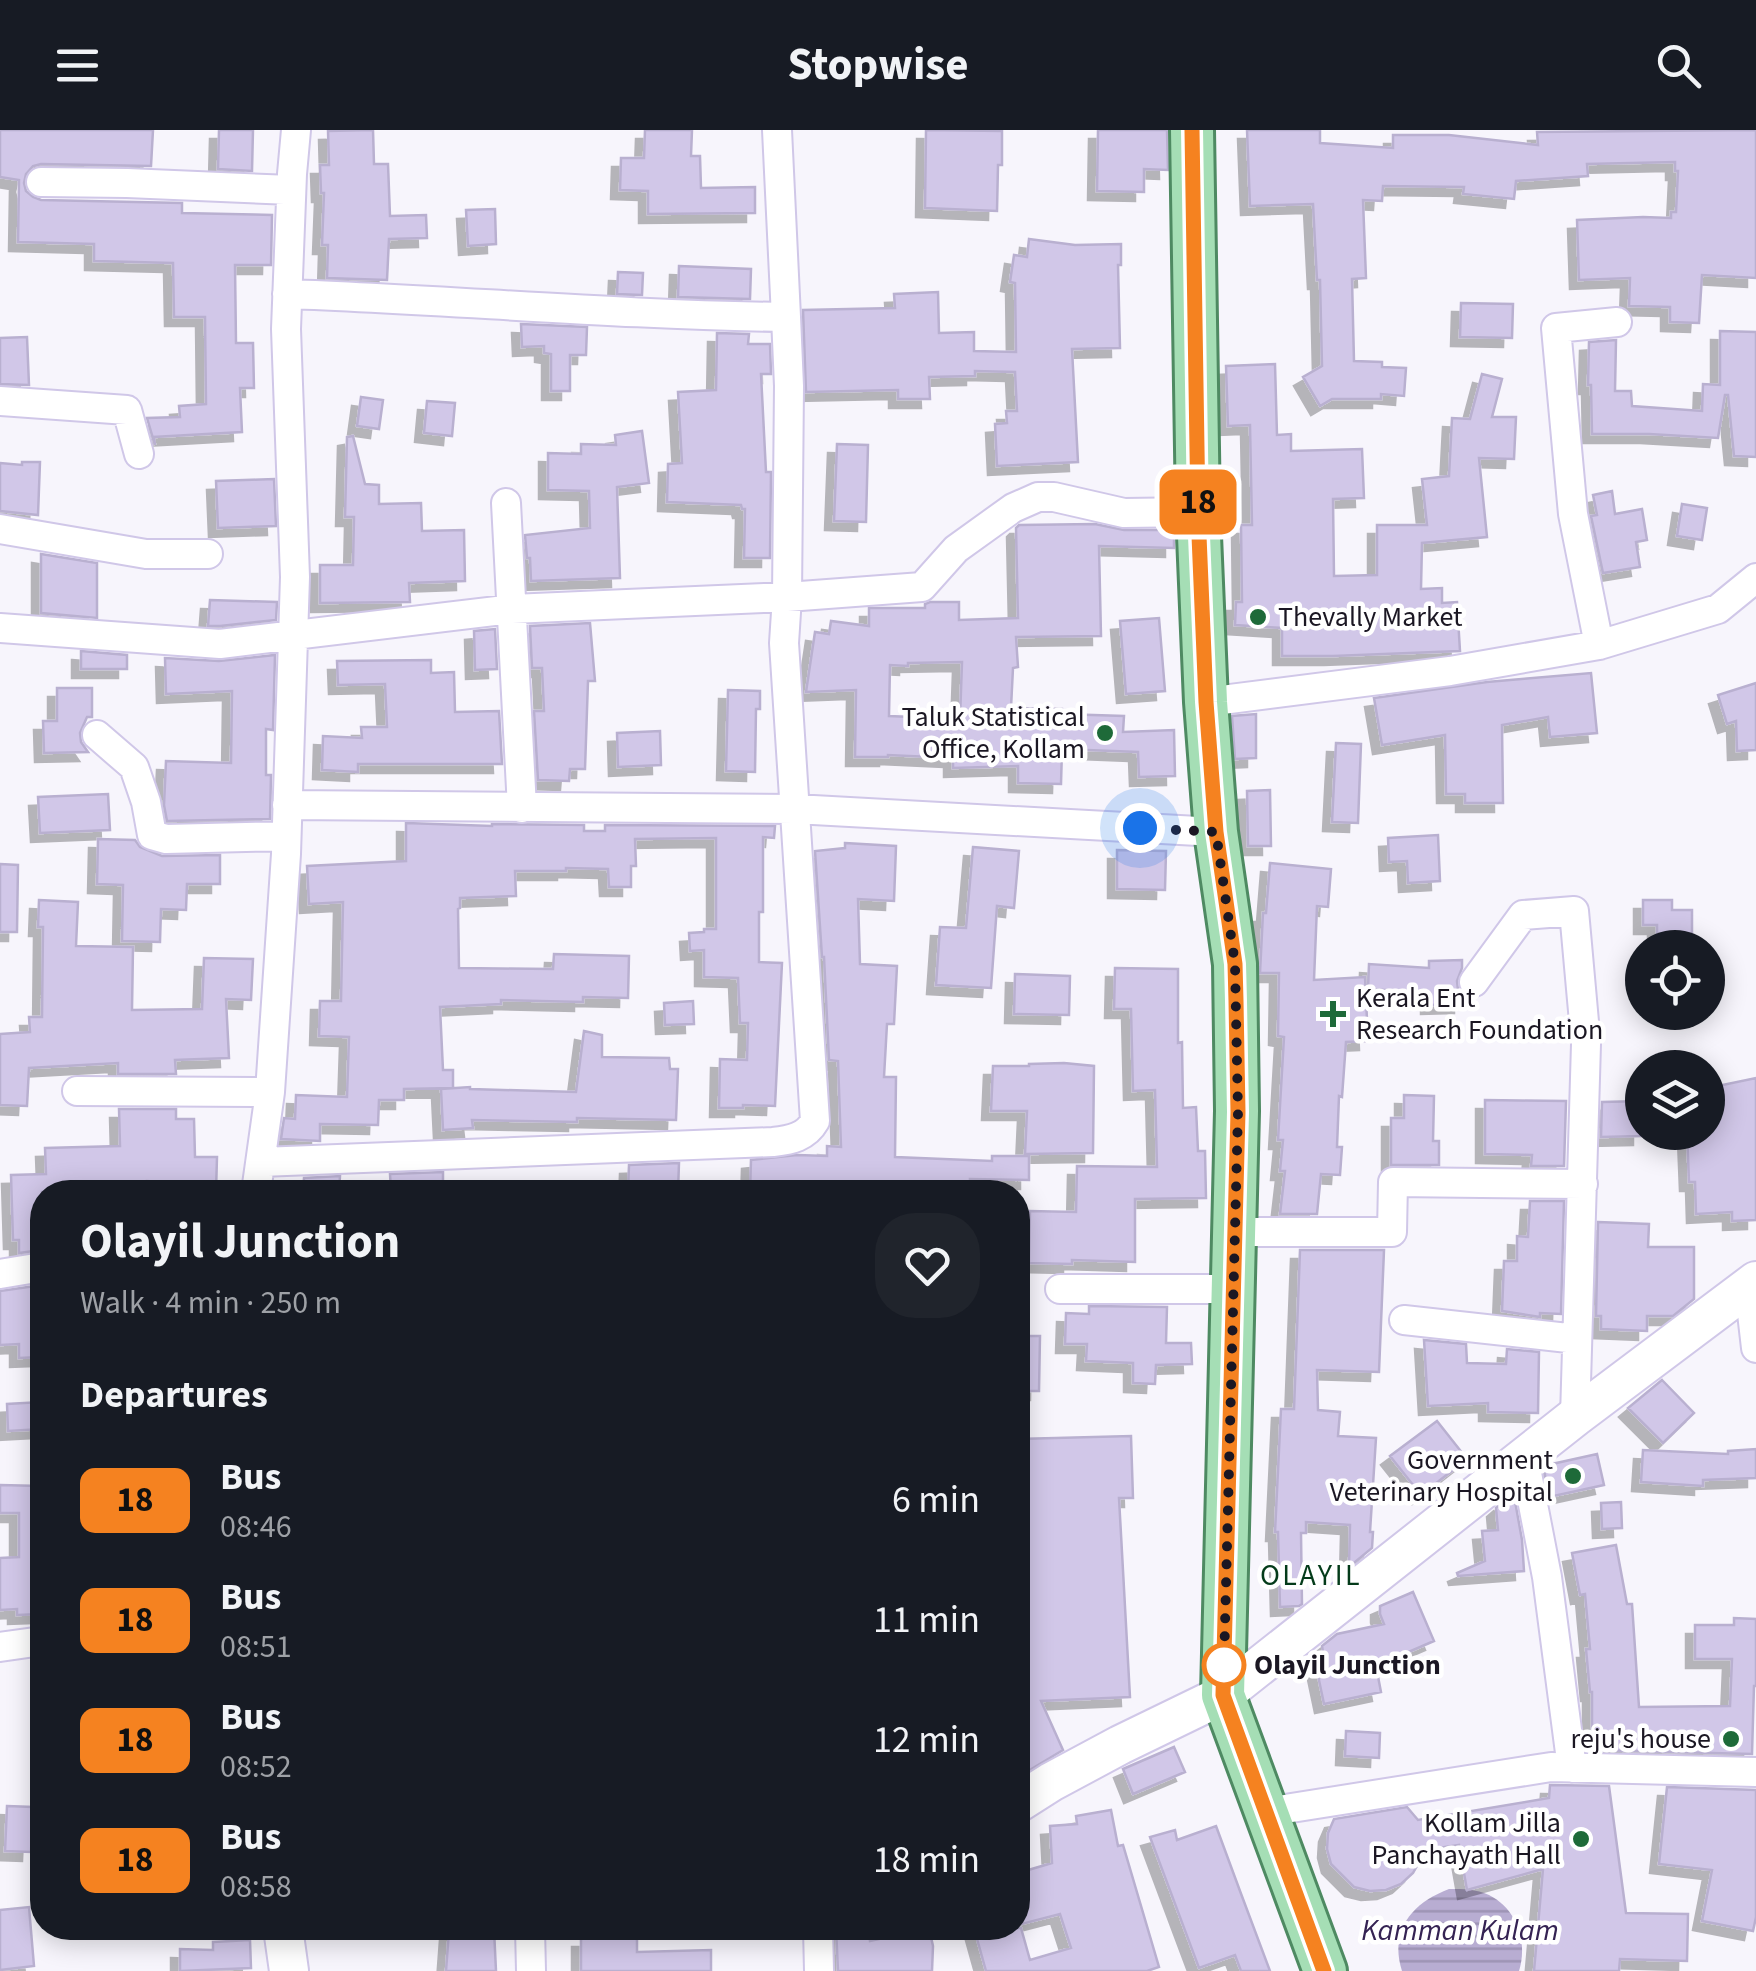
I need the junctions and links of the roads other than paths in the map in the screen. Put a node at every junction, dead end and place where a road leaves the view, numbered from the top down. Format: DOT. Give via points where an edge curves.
graph roads {
  1 [pos="296,130"];
  2 [pos="777,130"];
  3 [pos="1192,130"];
  4 [pos="41,182"];
  5 [pos="291,190"];
  6 [pos="287,294"];
  7 [pos="786,317"];
  8 [pos="1617,322"];
  9 [pos="0,401"];
  10 [pos="140,454"];
  11 [pos="506,503"];
  12 [pos="1198,512"];
  13 [pos="0,529"];
  14 [pos="208,554"];
  15 [pos="1756,578"];
  16 [pos="787,597"];
  17 [pos="512,609"];
  18 [pos="0,628"];
  19 [pos="291,634"];
  20 [pos="1598,645"];
  21 [pos="1206,702"];
  22 [pos="96,735"];
  23 [pos="287,804"];
  24 [pos="522,808"];
  25 [pos="795,809"];
  26 [pos="1216,832"];
  27 [pos="286,836"];
  28 [pos="1474,982"];
  29 [pos="77,1091"];
  30 [pos="270,1092"];
  31 [pos="260,1162"];
  32 [pos="258,1180"];
  33 [pos="1583,1184"];
  34 [pos="1234,1232"];
  35 [pos="30,1269"];
  36 [pos="0,1274"];
  37 [pos="1752,1284"];
  38 [pos="1060,1290"];
  39 [pos="1232,1290"];
  40 [pos="1404,1320"];
  41 [pos="1577,1339"];
  42 [pos="1756,1348"];
  43 [pos="1574,1417"];
  44 [pos="1524,1458"];
  45 [pos="30,1642"];
  46 [pos="0,1646"];
  47 [pos="1223,1695"];
  48 [pos="1572,1768"];
  49 [pos="1756,1772"];
  50 [pos="1030,1795"];
  51 [pos="1266,1812"];
  52 [pos="285,1940"];
  53 [pos="530,1940"];
  54 [pos="819,1940"];
  55 [pos="289,1971"];
  56 [pos="531,1971"];
  57 [pos="820,1971"];
  58 [pos="1324,1971"];
  1 -- 5 [label="street"];
  2 -- 7 [label="street"];
  3 -- 12 [label="main road"];
  4 -- 5 [label="street"];
  5 -- 6 [label="street"];
  6 -- 7 [label="street"];
  6 -- 19 [label="street"];
  7 -- 16 [label="street"];
  8 -- 20 [label="street" via="1556,328 1573,514"];
  9 -- 10 [label="street" via="127,410"];
  11 -- 17 [label="street"];
  12 -- 16 [label="street" via="1124,513 1038,496 956,549 922,587"];
  12 -- 21 [label="main road"];
  13 -- 14 [label="street" via="146,554"];
  15 -- 20 [label="street" via="1718,609"];
  16 -- 17 [label="street"];
  16 -- 25 [label="street"];
  17 -- 19 [label="street"];
  17 -- 24 [label="street"];
  18 -- 19 [label="street" via="220,644"];
  19 -- 23 [label="street"];
  20 -- 21 [label="street"];
  21 -- 26 [label="main road"];
  22 -- 27 [label="street" via="134,767 152,835"];
  23 -- 24 [label="street"];
  23 -- 27 [label="street"];
  24 -- 25 [label="street"];
  25 -- 26 [label="street"];
  25 -- 31 [label="street" via="815,1121 810,1131 773,1142"];
  26 -- 34 [label="main road" via="1235,964"];
  27 -- 30 [label="street"];
  28 -- 33 [label="street" via="1522,915 1574,911 1586,1044"];
  29 -- 30 [label="street"];
  30 -- 31 [label="street"];
  31 -- 32 [label="street"];
  33 -- 34 [label="street" via="1393,1182 1392,1232"];
  33 -- 41 [label="street"];
  34 -- 39 [label="main road"];
  35 -- 36 [label="street"];
  37 -- 42 [label="street"];
  37 -- 43 [label="street"];
  38 -- 39 [label="street"];
  39 -- 47 [label="main road"];
  40 -- 41 [label="street"];
  41 -- 43 [label="street"];
  43 -- 44 [label="street"];
  44 -- 47 [label="street"];
  44 -- 48 [label="street"];
  45 -- 46 [label="street"];
  47 -- 50 [label="street"];
  47 -- 51 [label="main road"];
  48 -- 49 [label="street"];
  48 -- 51 [label="street"];
  51 -- 58 [label="main road"];
  52 -- 55 [label="street"];
  53 -- 56 [label="street"];
  54 -- 57 [label="street"];
}
